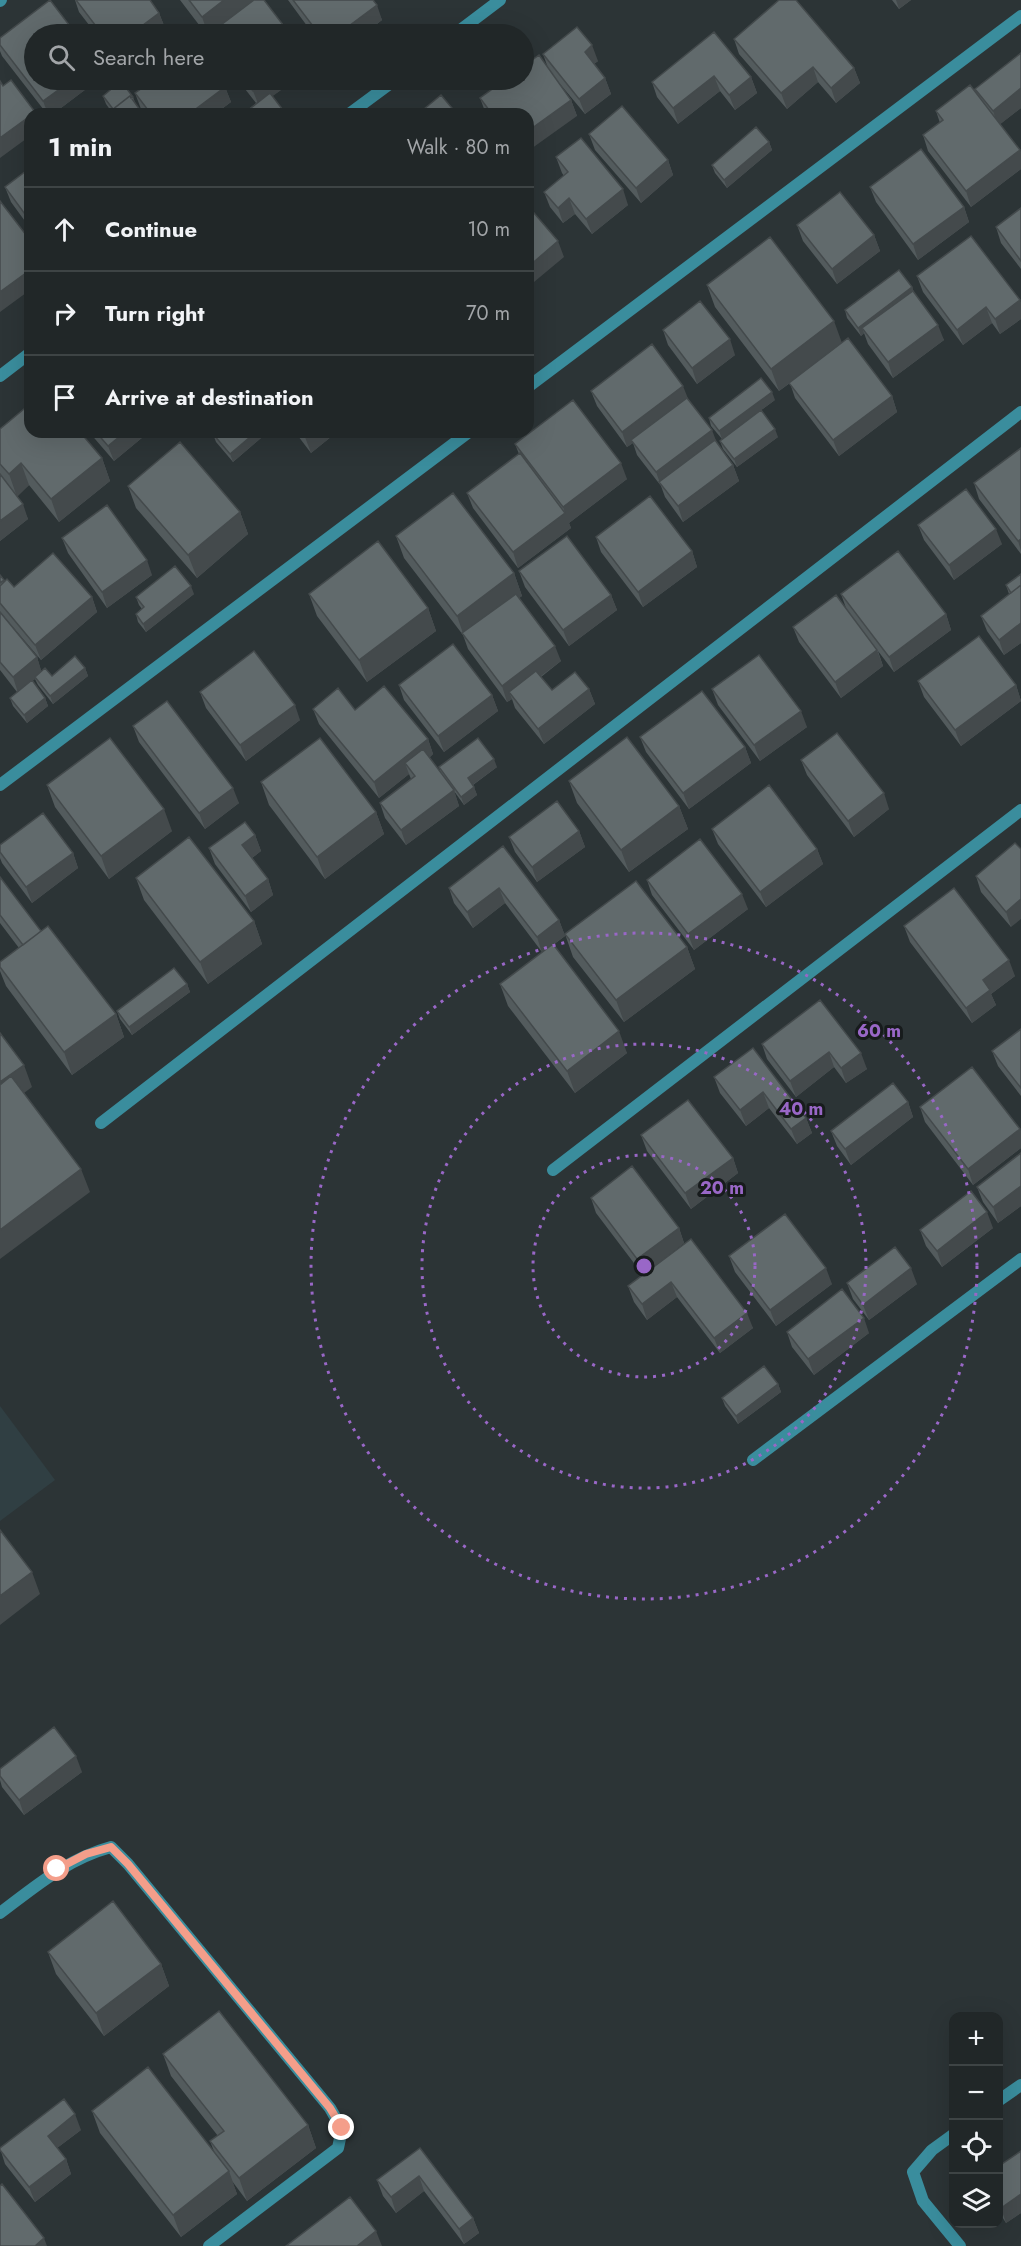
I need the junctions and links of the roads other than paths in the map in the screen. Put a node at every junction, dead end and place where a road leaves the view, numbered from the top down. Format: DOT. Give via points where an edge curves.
graph roads {
  1 [pos="501,0"];
  2 [pos="1021,16"];
  3 [pos="468,24"];
  4 [pos="381,90"];
  5 [pos="357,108"];
  6 [pos="24,358"];
  7 [pos="0,376"];
  8 [pos="534,382"];
  9 [pos="1021,412"];
  10 [pos="461,438"];
  11 [pos="0,785"];
  12 [pos="1021,810"];
  13 [pos="101,1123"];
  14 [pos="553,1170"];
  15 [pos="1021,1259"];
  16 [pos="753,1460"];
  17 [pos="0,1913"];
  18 [pos="1021,2085"];
  19 [pos="1003,2098"];
  20 [pos="949,2138"];
  21 [pos="209,2246"];
  22 [pos="960,2246"];
  1 -- 3 [label="street"];
  2 -- 8 [label="street"];
  4 -- 5 [label="street"];
  6 -- 7 [label="street"];
  9 -- 13 [label="street"];
  10 -- 11 [label="street"];
  12 -- 14 [label="street"];
  15 -- 16 [label="street"];
  17 -- 21 [label="street" via="57,1869 111,1847 330,2108 342,2128 338,2148"];
  18 -- 19 [label="street"];
  20 -- 22 [label="street" via="913,2172 923,2200"];
}
